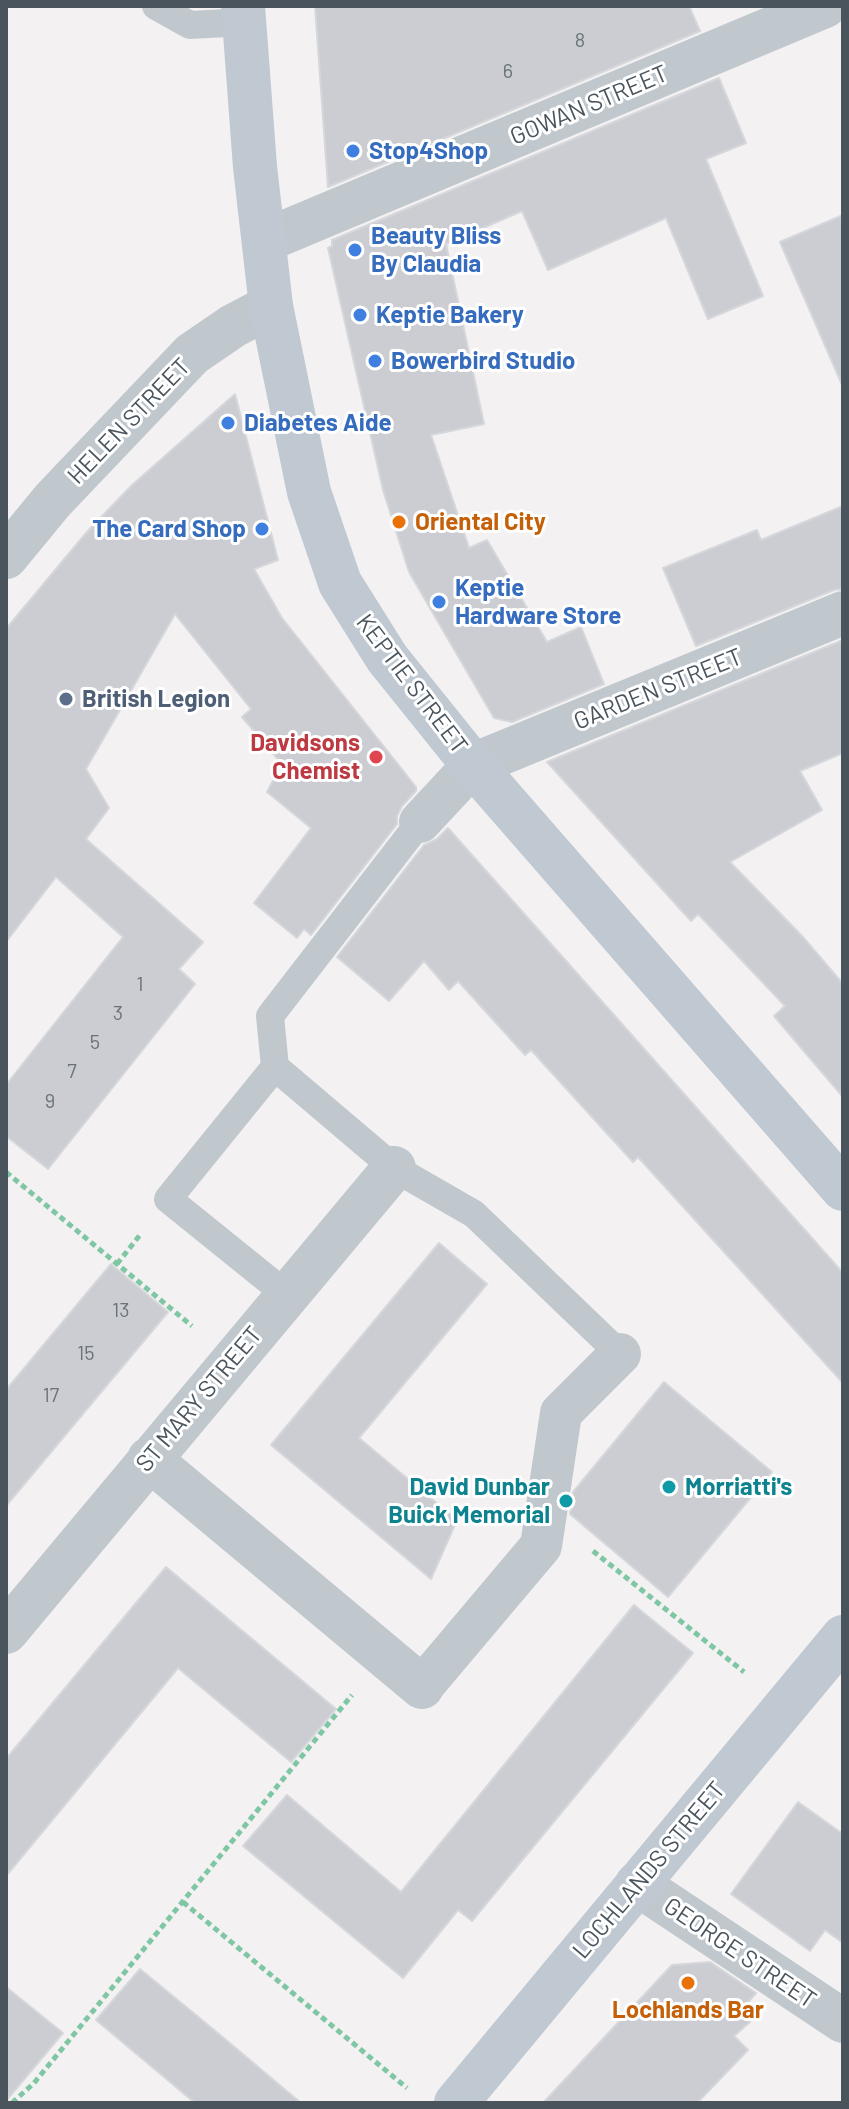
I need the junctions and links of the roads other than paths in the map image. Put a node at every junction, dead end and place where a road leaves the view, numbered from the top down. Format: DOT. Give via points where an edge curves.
graph roads {
  1 [pos="156,6"];
  2 [pos="825,6"];
  3 [pos="244,14"];
  4 [pos="264,241"];
  5 [pos="271,306"];
  6 [pos="6,557"];
  7 [pos="843,613"];
  8 [pos="473,765"];
  9 [pos="420,822"];
  10 [pos="275,1067"];
  11 [pos="394,1168"];
  12 [pos="843,1189"];
  13 [pos="287,1295"];
  14 [pos="620,1354"];
  15 [pos="149,1459"];
  16 [pos="6,1632"];
  17 [pos="843,1637"];
  18 [pos="422,1687"];
  19 [pos="637,1884"];
  20 [pos="843,2021"];
  21 [pos="456,2103"];
  1 -- 3 [label="lane" via="190,25"];
  2 -- 4 [label="street, GOWAN STREET"];
  3 -- 4 [label="main road, KEPTIE STREET"];
  4 -- 5 [label="main road, KEPTIE STREET"];
  5 -- 6 [label="street, HELEN STREET" via="192,354"];
  5 -- 8 [label="main road, KEPTIE STREET" via="309,492 340,583 387,658"];
  7 -- 8 [label="street, GARDEN STREET"];
  8 -- 9 [label="street"];
  8 -- 12 [label="main road, KEPTIE STREET"];
  9 -- 10 [label="lane" via="270,1016"];
  10 -- 11 [label="lane"];
  10 -- 13 [label="lane" via="168,1199"];
  11 -- 13 [label="street, ST MARY STREET"];
  11 -- 14 [label="lane" via="474,1214"];
  13 -- 15 [label="street, ST MARY STREET"];
  14 -- 18 [label="street" via="561,1413 541,1546"];
  15 -- 16 [label="street, ST MARY STREET"];
  15 -- 18 [label="street"];
  17 -- 19 [label="main road, LOCHLANDS STREET"];
  19 -- 20 [label="street, GEORGE STREET"];
  19 -- 21 [label="main road, LOCHLANDS STREET"];
}
